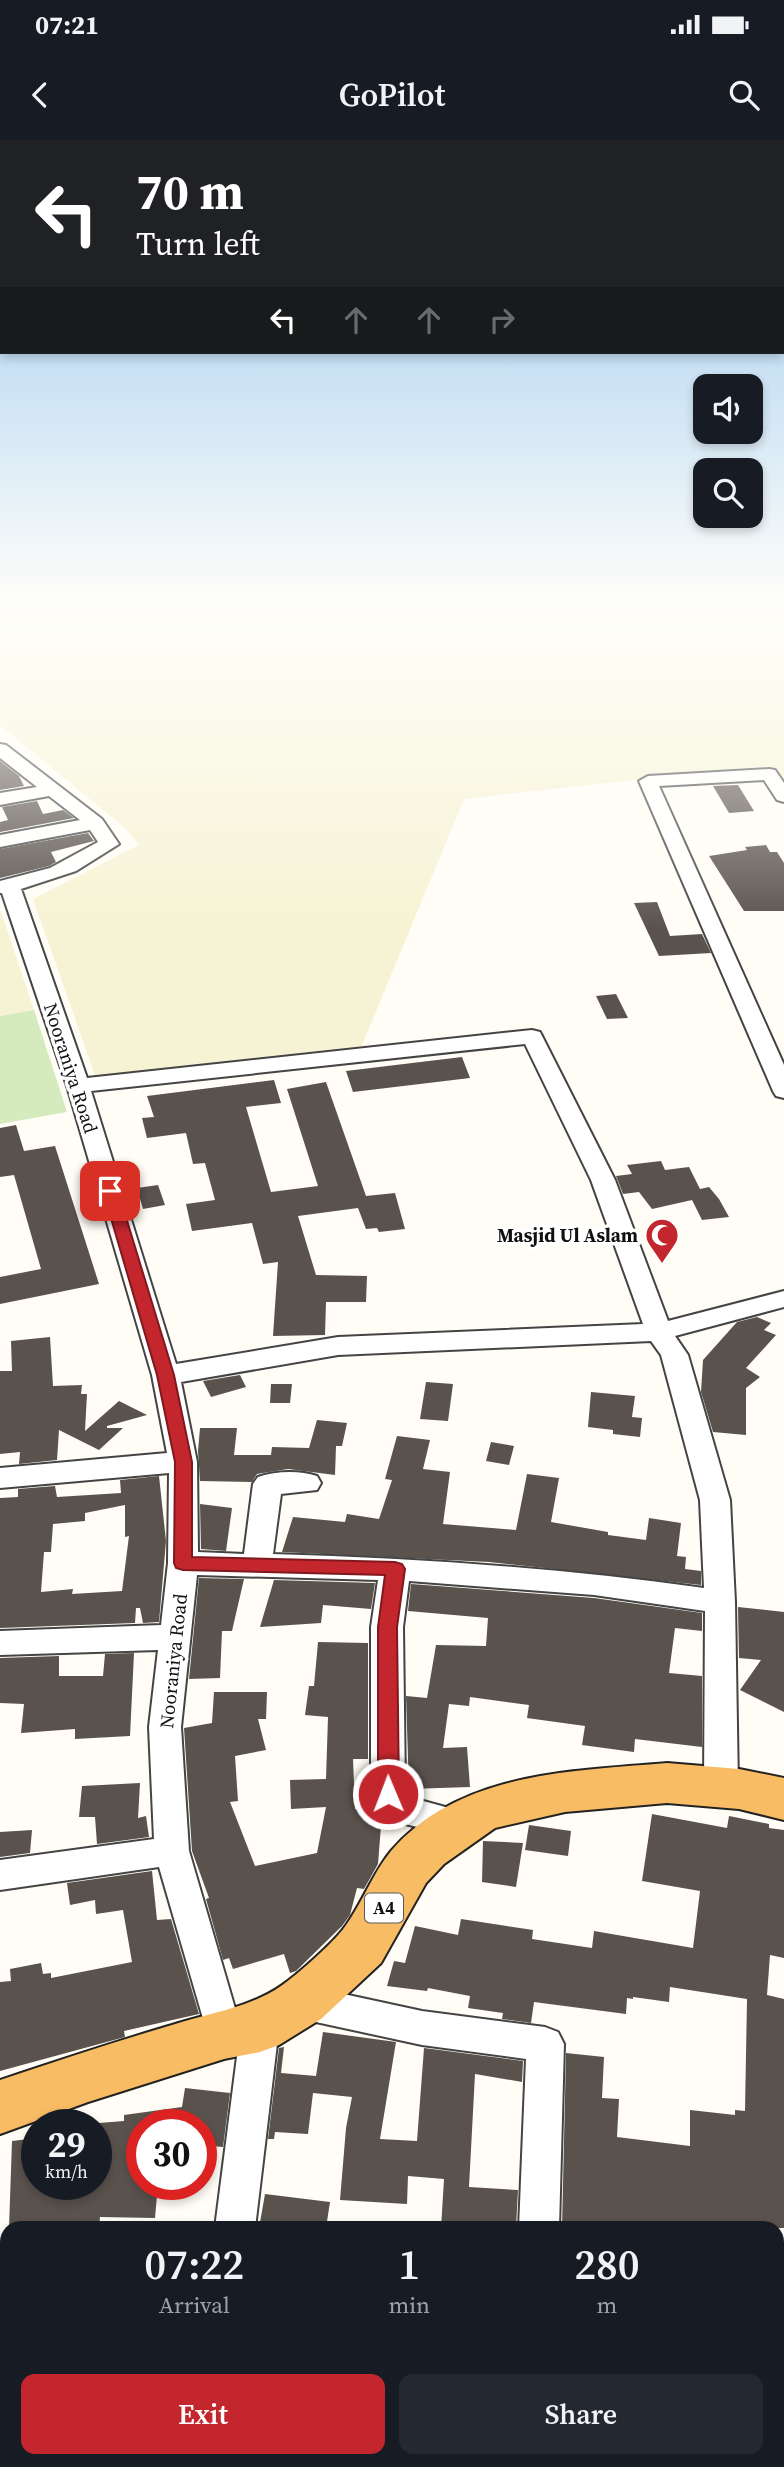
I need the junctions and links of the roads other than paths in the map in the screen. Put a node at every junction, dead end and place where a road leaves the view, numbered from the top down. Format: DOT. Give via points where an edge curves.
graph roads {
  1 [pos="3,755"];
  2 [pos="53,790"];
  3 [pos="784,796"];
  4 [pos="0,799"];
  5 [pos="95,823"];
  6 [pos="0,841"];
  7 [pos="5,887"];
  8 [pos="78,1086"];
  9 [pos="784,1091"];
  10 [pos="784,1299"];
  11 [pos="659,1332"];
  12 [pos="166,1375"];
  13 [pos="183,1462"];
  14 [pos="0,1478"];
  15 [pos="307,1483"];
  16 [pos="183,1563"];
  17 [pos="257,1565"];
  18 [pos="395,1569"];
  19 [pos="720,1602"];
  20 [pos="173,1637"];
  21 [pos="0,1643"];
  22 [pos="721,1787"];
  23 [pos="784,1799"];
  24 [pos="459,1824"];
  25 [pos="172,1851"];
  26 [pos="0,1874"];
  27 [pos="262,2021"];
  28 [pos="0,2107"];
  29 [pos="236,2221"];
  30 [pos="540,2221"];
  1 -- 2 [label="street"];
  2 -- 4 [label="street"];
  2 -- 5 [label="street"];
  3 -- 9 [label="street" via="769,774 648,782"];
  5 -- 6 [label="street"];
  5 -- 7 [label="street" via="109,844 74,868"];
  7 -- 8 [label="street, Nooraniya Road"];
  8 -- 11 [label="street" via="532,1037 603,1180"];
  8 -- 12 [label="street, Nooraniya Road"];
  10 -- 11 [label="street"];
  11 -- 12 [label="street" via="338,1346"];
  11 -- 19 [label="street" via="674,1354 715,1500"];
  12 -- 13 [label="street, Nooraniya Road"];
  13 -- 14 [label="street"];
  13 -- 16 [label="street, Nooraniya Road"];
  15 -- 17 [label="street" via="268,1484"];
  16 -- 17 [label="street"];
  16 -- 20 [label="street, Nooraniya Road"];
  17 -- 18 [label="street"];
  18 -- 19 [label="street" via="594,1584"];
  18 -- 24 [label="street" via="387,1627 388,1794 406,1811"];
  19 -- 22 [label="street"];
  20 -- 21 [label="street"];
  20 -- 25 [label="street, Nooraniya Road" via="165,1727"];
  22 -- 23 [label="highway, A4"];
  22 -- 24 [label="highway, A4" via="667,1783 565,1792 482,1810"];
  24 -- 27 [label="highway, A4" via="408,1868 362,1946"];
  25 -- 26 [label="street"];
  25 -- 27 [label="street, Nooraniya Road"];
  27 -- 28 [label="highway, A4"];
  27 -- 29 [label="street"];
  27 -- 30 [label="street" via="422,2028 545,2044"];
}
